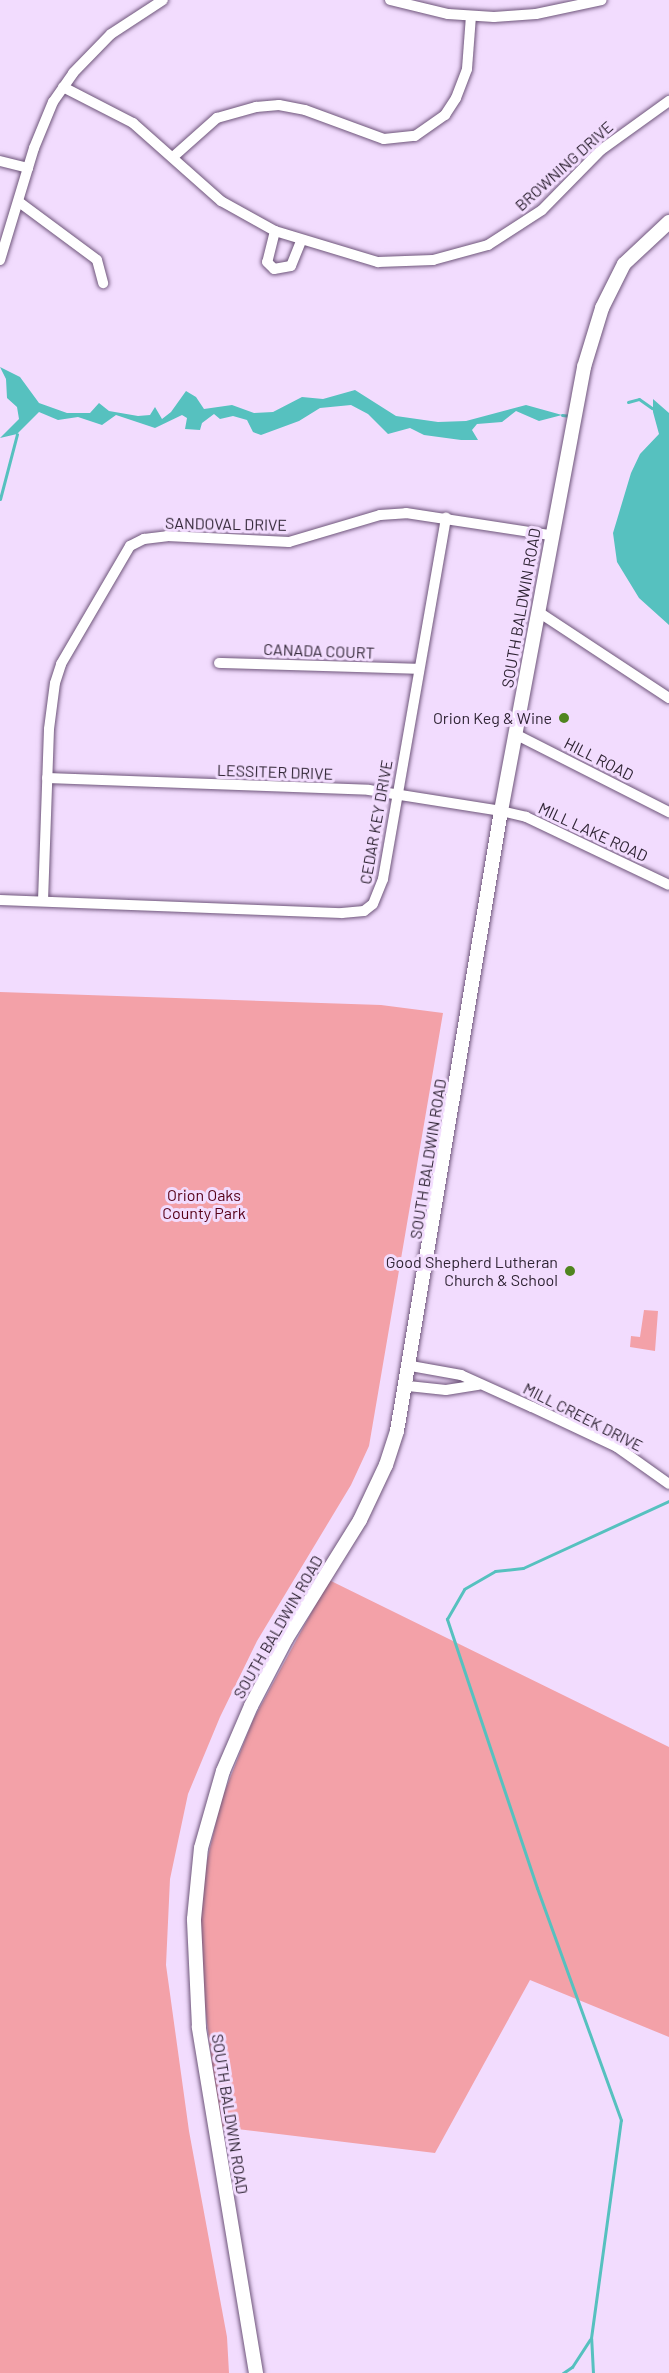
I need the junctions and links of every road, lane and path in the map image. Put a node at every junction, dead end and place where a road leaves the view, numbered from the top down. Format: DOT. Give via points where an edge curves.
graph roads {
  1 [pos="163,0"];
  2 [pos="390,0"];
  3 [pos="602,0"];
  4 [pos="471,16"];
  5 [pos="63,87"];
  6 [pos="669,101"];
  7 [pos="173,157"];
  8 [pos="0,161"];
  9 [pos="28,168"];
  10 [pos="19,202"];
  11 [pos="669,222"];
  12 [pos="274,231"];
  13 [pos="301,241"];
  14 [pos="0,260"];
  15 [pos="103,283"];
  16 [pos="446,517"];
  17 [pos="550,535"];
  18 [pos="537,611"];
  19 [pos="219,663"];
  20 [pos="419,669"];
  21 [pos="669,698"];
  22 [pos="515,734"];
  23 [pos="46,778"];
  24 [pos="397,794"];
  25 [pos="501,811"];
  26 [pos="669,812"];
  27 [pos="669,885"];
  28 [pos="0,900"];
  29 [pos="43,902"];
  30 [pos="411,1366"];
  31 [pos="479,1385"];
  32 [pos="408,1386"];
  33 [pos="669,1484"];
  34 [pos="256,2373"];
  1 -- 5 [label="street" via="111,34"];
  2 -- 4 [label="street"];
  3 -- 4 [label="street" via="536,14"];
  4 -- 7 [label="street" via="467,69 456,98 445,115 415,136 384,139 305,110 279,105 217,118"];
  5 -- 7 [label="street, BROWNING DRIVE" via="133,123"];
  5 -- 9 [label="street" via="44,121"];
  6 -- 13 [label="street, BROWNING DRIVE" via="601,150 542,210 488,245 433,260 378,262"];
  7 -- 12 [label="street, BROWNING DRIVE" via="221,201"];
  8 -- 9 [label="street"];
  9 -- 10 [label="street"];
  10 -- 14 [label="street"];
  10 -- 15 [label="street" via="97,260"];
  11 -- 17 [label="main road, SOUTH BALDWIN ROAD" via="624,264 602,308 584,367"];
  12 -- 13 [label="street, BROWNING DRIVE"];
  12 -- 13 [label="street" via="267,262 274,269 291,266"];
  16 -- 17 [label="street, SANDOVAL DRIVE"];
  16 -- 20 [label="street, CEDAR KEY DRIVE"];
  16 -- 23 [label="street, SANDOVAL DRIVE" via="380,515 289,542 168,537 144,539 130,546 61,664 50,707"];
  17 -- 18 [label="main road, SOUTH BALDWIN ROAD"];
  18 -- 21 [label="street"];
  18 -- 22 [label="main road, SOUTH BALDWIN ROAD"];
  19 -- 20 [label="street, CANADA COURT"];
  20 -- 24 [label="street, CEDAR KEY DRIVE"];
  22 -- 25 [label="main road, SOUTH BALDWIN ROAD"];
  22 -- 26 [label="street, HILL ROAD"];
  23 -- 24 [label="street, LESSITER DRIVE"];
  23 -- 29 [label="street, SANDOVAL DRIVE"];
  24 -- 25 [label="street, LESSITER DRIVE"];
  24 -- 29 [label="street, CEDAR KEY DRIVE" via="379,893 364,911"];
  25 -- 27 [label="street, MILL LAKE ROAD" via="553,829"];
  25 -- 30 [label="main road, SOUTH BALDWIN ROAD"];
  28 -- 29 [label="street, CEDAR KEY DRIVE"];
  30 -- 31 [label="street, MILL CREEK DRIVE" via="461,1375"];
  30 -- 32 [label="main road, SOUTH BALDWIN ROAD"];
  31 -- 32 [label="street" via="446,1390"];
  31 -- 33 [label="street, MILL CREEK DRIVE" via="617,1447"];
  32 -- 34 [label="main road, SOUTH BALDWIN ROAD" via="398,1431 376,1488 251,1706 223,1771 201,1848 194,1930 199,2027"];
}
